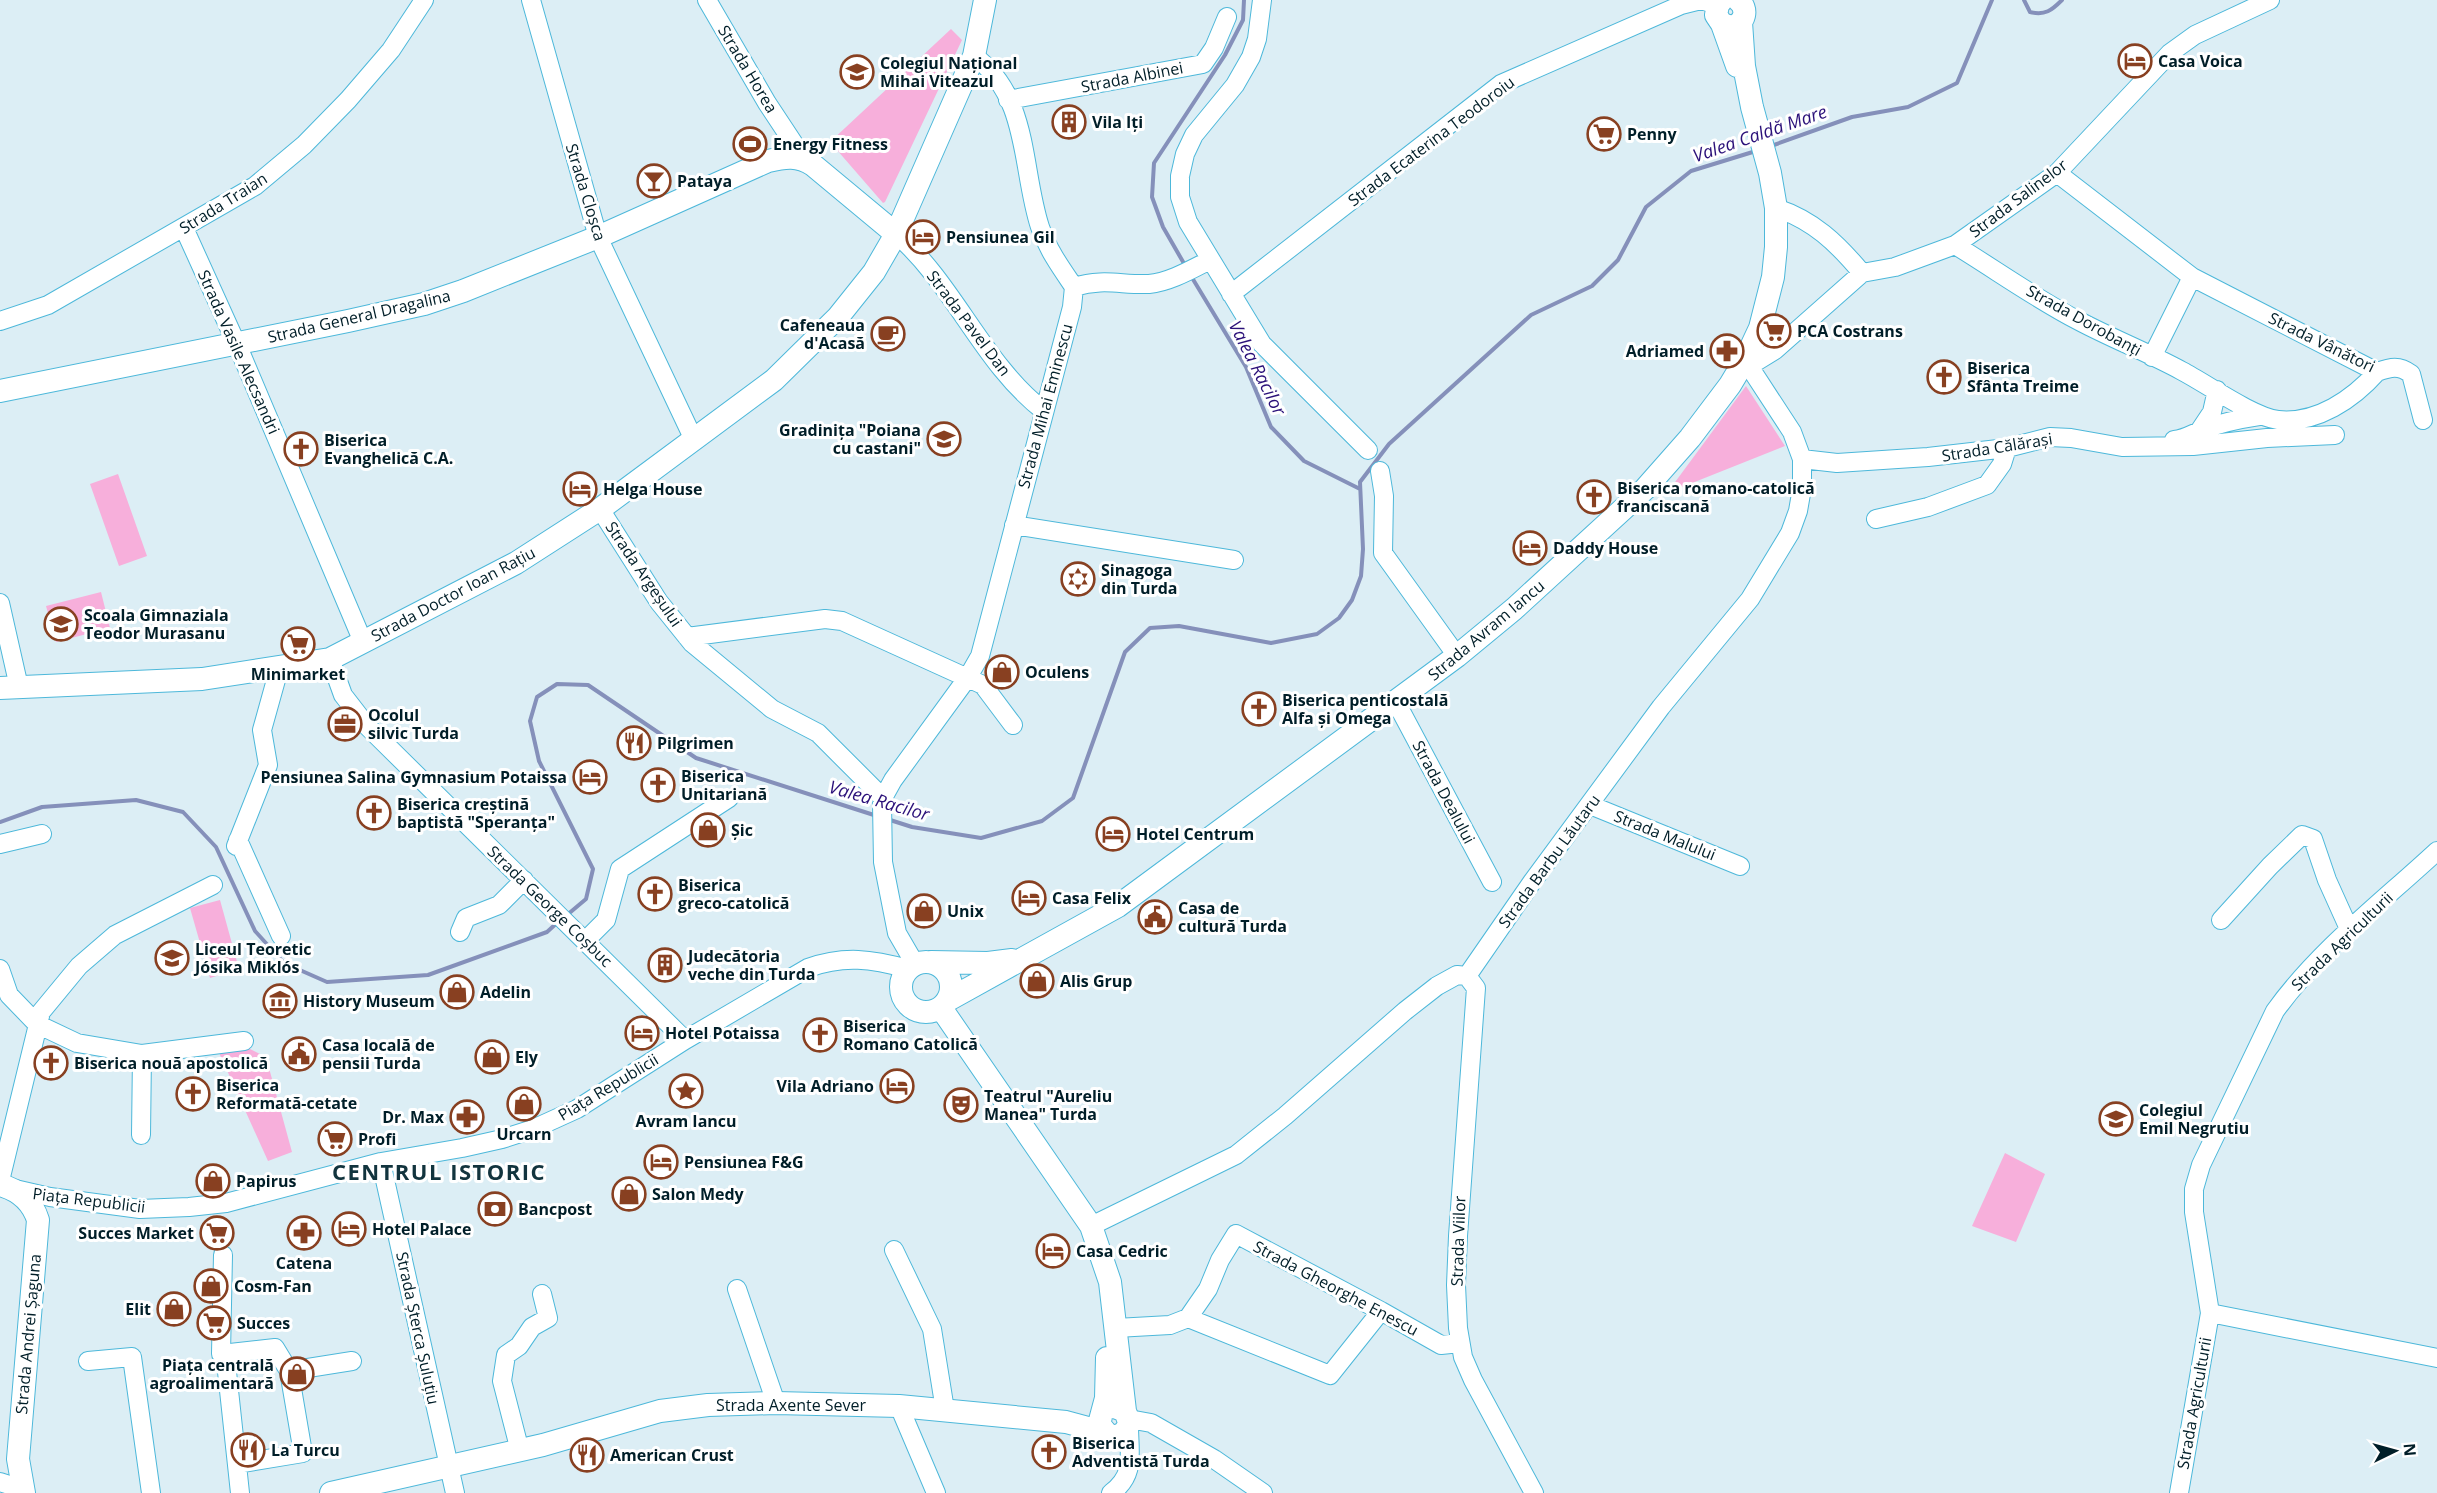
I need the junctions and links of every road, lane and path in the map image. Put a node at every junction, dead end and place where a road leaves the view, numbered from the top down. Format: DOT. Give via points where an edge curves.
graph roads {
  1 [pos="424,0"];
  2 [pos="531,0"];
  3 [pos="707,0"];
  4 [pos="986,0"];
  5 [pos="1262,0"];
  6 [pos="2270,0"];
  7 [pos="1733,9"];
  8 [pos="1227,17"];
  9 [pos="974,56"];
  10 [pos="1008,100"];
  11 [pos="804,159"];
  12 [pos="2057,173"];
  13 [pos="1776,208"];
  14 [pos="184,228"];
  15 [pos="896,234"];
  16 [pos="598,237"];
  17 [pos="1955,245"];
  18 [pos="1202,264"];
  19 [pos="1862,273"];
  20 [pos="2192,277"];
  21 [pos="1074,287"];
  22 [pos="1231,294"];
  23 [pos="0,321"];
  24 [pos="237,344"];
  25 [pos="2152,357"];
  26 [pos="1747,363"];
  27 [pos="2377,372"];
  28 [pos="2217,390"];
  29 [pos="0,391"];
  30 [pos="1044,411"];
  31 [pos="2259,416"];
  32 [pos="2423,420"];
  33 [pos="2200,430"];
  34 [pos="2335,435"];
  35 [pos="694,440"];
  36 [pos="2155,446"];
  37 [pos="2007,447"];
  38 [pos="1368,450"];
  39 [pos="1802,459"];
  40 [pos="1380,471"];
  41 [pos="600,509"];
  42 [pos="1876,519"];
  43 [pos="1014,525"];
  44 [pos="1234,560"];
  45 [pos="0,603"];
  46 [pos="722,633"];
  47 [pos="687,637"];
  48 [pos="363,642"];
  49 [pos="1457,656"];
  50 [pos="330,659"];
  51 [pos="715,662"];
  52 [pos="279,669"];
  53 [pos="968,677"];
  54 [pos="9,687"];
  55 [pos="1396,702"];
  56 [pos="1013,725"];
  57 [pos="729,798"];
  58 [pos="882,801"];
  59 [pos="1590,805"];
  60 [pos="42,834"];
  61 [pos="0,844"];
  62 [pos="2437,851"];
  63 [pos="1740,866"];
  64 [pos="524,880"];
  65 [pos="1492,882"];
  66 [pos="213,885"];
  67 [pos="2221,920"];
  68 [pos="2350,931"];
  69 [pos="460,932"];
  70 [pos="280,936"];
  71 [pos="583,937"];
  72 [pos="1023,958"];
  73 [pos="918,965"];
  74 [pos="0,969"];
  75 [pos="1467,976"];
  76 [pos="944,1004"];
  77 [pos="37,1024"];
  78 [pos="686,1040"];
  79 [pos="244,1041"];
  80 [pos="142,1054"];
  81 [pos="141,1135"];
  82 [pos="381,1162"];
  83 [pos="3,1184"];
  84 [pos="1091,1226"];
  85 [pos="894,1250"];
  86 [pos="223,1255"];
  87 [pos="737,1289"];
  88 [pos="542,1294"];
  89 [pos="1381,1311"];
  90 [pos="2210,1313"];
  91 [pos="1188,1318"];
  92 [pos="1116,1328"];
  93 [pos="1461,1343"];
  94 [pos="225,1353"];
  95 [pos="2437,1358"];
  96 [pos="88,1361"];
  97 [pos="352,1361"];
  98 [pos="289,1371"];
  99 [pos="776,1403"];
  100 [pos="899,1406"];
  101 [pos="945,1410"];
  102 [pos="1116,1422"];
  103 [pos="520,1450"];
  104 [pos="237,1464"];
  105 [pos="447,1466"];
  106 [pos="0,1482"];
  107 [pos="1124,1490"];
  108 [pos="23,1491"];
  109 [pos="151,1493"];
  110 [pos="240,1493"];
  111 [pos="331,1493"];
  112 [pos="454,1493"];
  113 [pos="936,1493"];
  114 [pos="1263,1493"];
  115 [pos="1534,1493"];
  116 [pos="2179,1493"];
  1 -- 14 [label="street, Strada Traian" via="391,50 304,145 255,186"];
  2 -- 16 [label="street, Strada Cloșca"];
  3 -- 11 [label="street, Strada Horea"];
  4 -- 9 [label="main road, Strada Doctor Ioan Rațiu"];
  5 -- 18 [label="street" via="1251,57 1235,85 1194,135 1185,154 1180,197"];
  6 -- 12 [label="street, Strada Salinelor" via="2195,35 2170,53"];
  7 -- 13 [label="main road, Strada Avram Iancu"];
  7 -- 22 [label="street, Strada Ecaterina Teodoroiu" via="1701,0 1681,5 1511,78"];
  8 -- 10 [label="street, Strada Albinei" via="1203,64"];
  9 -- 10 [label="street" via="993,74"];
  9 -- 15 [label="main road, Strada Doctor Ioan Rațiu"];
  10 -- 21 [label="street" via="1018,119 1040,226 1048,248"];
  11 -- 15 [label="main road, Strada Horea"];
  11 -- 16 [label="main road, Strada General Dragalina" via="768,161"];
  12 -- 17 [label="street, Strada Salinelor"];
  12 -- 20 [label="street, Strada Vânători"];
  13 -- 19 [label="street" via="1793,213 1830,237"];
  13 -- 26 [label="main road, Strada Avram Iancu" via="1773,277"];
  14 -- 23 [label="street, Strada Traian" via="48,305"];
  14 -- 24 [label="street, Strada Vasile Alecsandri"];
  15 -- 30 [label="street, Strada Pavel Dan" via="956,303 993,359"];
  15 -- 35 [label="main road, Strada Doctor Ioan Rațiu" via="874,272 838,317 774,380"];
  16 -- 24 [label="main road, Strada General Dragalina" via="424,304"];
  16 -- 35 [label="street, Strada Cloșca"];
  17 -- 19 [label="street, Strada Salinelor" via="1895,267"];
  17 -- 25 [label="street, Strada Dorobanți" via="2077,320"];
  18 -- 21 [label="street" via="1150,284 1093,281"];
  18 -- 22 [label="street"];
  19 -- 26 [label="street" via="1774,350"];
  20 -- 25 [label="street"];
  20 -- 27 [label="street, Strada Vânători"];
  21 -- 30 [label="street, Strada Mihai Eminescu"];
  22 -- 38 [label="street" via="1262,344"];
  24 -- 29 [label="main road, Strada General Dragalina"];
  24 -- 48 [label="street, Strada Vasile Alecsandri"];
  25 -- 28 [label="street, Strada Dorobanți"];
  26 -- 39 [label="street, Strada Barbu Lăutaru" via="1792,432"];
  26 -- 49 [label="main road, Strada Avram Iancu" via="1645,489"];
  27 -- 31 [label="street, Strada Dorobanți" via="2362,389 2323,413 2303,419"];
  27 -- 32 [label="street, Strada Vânători" via="2392,367 2411,374"];
  28 -- 31 [label="street, Strada Dorobanți"];
  28 -- 33 [label="street" via="2212,412"];
  30 -- 43 [label="street, Strada Mihai Eminescu"];
  31 -- 33 [label="street, Strada Călărași"];
  33 -- 36 [label="street, Strada Călărași" via="2181,439 2157,441"];
  34 -- 36 [label="street, Strada Călărași"];
  35 -- 41 [label="main road, Strada Doctor Ioan Rațiu"];
  36 -- 37 [label="street, Strada Călărași" via="2122,447 2050,437"];
  37 -- 39 [label="street, Strada Călărași" via="1837,463"];
  37 -- 42 [label="street" via="2002,464 1987,485 1928,507"];
  39 -- 59 [label="street, Strada Barbu Lăutaru" via="1802,488 1790,533 1750,599 1661,707"];
  40 -- 49 [label="street" via="1384,496 1383,553"];
  41 -- 47 [label="street, Strada Argeșului" via="658,602"];
  41 -- 48 [label="main road, Strada Doctor Ioan Rațiu" via="516,563"];
  43 -- 44 [label="street"];
  43 -- 53 [label="street, Strada Mihai Eminescu" via="983,646"];
  45 -- 54 [label="street"];
  46 -- 47 [label="street"];
  46 -- 51 [label="street" via="717,640"];
  46 -- 53 [label="street" via="834,619"];
  47 -- 51 [label="street, Strada Argeșului"];
  48 -- 50 [label="main road, Strada Doctor Ioan Rațiu"];
  49 -- 55 [label="main road, Strada Avram Iancu"];
  50 -- 52 [label="main road, Strada Doctor Ioan Rațiu"];
  50 -- 64 [label="street, Strada George Coșbuc" via="344,695 367,726"];
  51 -- 58 [label="street, Strada Argeșului" via="772,709 818,733"];
  52 -- 54 [label="main road, Strada Doctor Ioan Rațiu" via="202,679"];
  52 -- 70 [label="street" via="262,730 268,765 237,843"];
  53 -- 56 [label="street" via="983,685"];
  53 -- 58 [label="street, Strada Mihai Eminescu"];
  55 -- 65 [label="street, Strada Dealului"];
  55 -- 72 [label="main road, Strada Avram Iancu" via="1118,906"];
  57 -- 71 [label="street" via="620,869 606,920"];
  58 -- 73 [label="street, Strada Mihai Eminescu" via="883,862 897,933"];
  59 -- 63 [label="street, Strada Malului"];
  59 -- 75 [label="street, Strada Barbu Lăutaru"];
  60 -- 61 [label="street"];
  62 -- 68 [label="street, Strada Agriculturii"];
  64 -- 69 [label="street" via="499,905 466,918"];
  64 -- 71 [label="street, Strada George Coșbuc"];
  66 -- 77 [label="street" via="115,935 79,966 47,1004"];
  67 -- 68 [label="street" via="2287,848 2302,835 2308,835"];
  68 -- 90 [label="street, Strada Agriculturii" via="2275,1011 2201,1165 2194,1189 2194,1212"];
  71 -- 78 [label="street, Strada George Coșbuc"];
  72 -- 73 [label="main road, Strada Avram Iancu"];
  72 -- 76 [label="main road, Strada Avram Iancu"];
  73 -- 76 [label="main road, Piața Republicii" via="945,970 950,977"];
  73 -- 76 [label="main road" via="900,986 906,1004 923,1012 932,1012"];
  73 -- 78 [label="street, Piața Republicii" via="856,958 824,962 791,976"];
  74 -- 77 [label="street" via="9,995"];
  75 -- 84 [label="street" via="1457,975 1437,986 1236,1155"];
  75 -- 93 [label="street, Strada Viilor" via="1476,988 1457,1256"];
  76 -- 84 [label="main road"];
  77 -- 80 [label="street" via="76,1043"];
  77 -- 83 [label="street"];
  78 -- 82 [label="street, Piața Republicii" via="578,1109 533,1129 462,1148"];
  79 -- 80 [label="street"];
  80 -- 81 [label="street"];
  82 -- 83 [label="street, Piața Republicii" via="226,1203 189,1207 140,1209 50,1197"];
  82 -- 105 [label="street, Strada Șterca Șuluțiu"];
  83 -- 108 [label="main road, Strada Andrei Șaguna" via="27,1199 38,1220 18,1459"];
  84 -- 92 [label="main road" via="1110,1282"];
  85 -- 101 [label="street" via="932,1329"];
  86 -- 94 [label="street" via="221,1354"];
  87 -- 99 [label="street"];
  88 -- 103 [label="street" via="548,1318 532,1327 519,1346 506,1355 502,1381"];
  89 -- 91 [label="street" via="1330,1375"];
  89 -- 91 [label="street, Strada Gheorghe Enescu" via="1236,1234"];
  89 -- 93 [label="street, Strada Gheorghe Enescu" via="1441,1345"];
  90 -- 95 [label="street, Strada Agriculturii"];
  90 -- 116 [label="street, Strada Agriculturii"];
  91 -- 92 [label="street" via="1170,1325"];
  92 -- 102 [label="main road" via="1107,1356 1107,1385"];
  93 -- 115 [label="street, Strada Viilor" via="1473,1380"];
  94 -- 98 [label="street" via="275,1348"];
  94 -- 104 [label="street"];
  96 -- 109 [label="street" via="132,1357"];
  97 -- 98 [label="street"];
  98 -- 104 [label="street" via="303,1454"];
  99 -- 100 [label="main road, Strada Axente Sever"];
  99 -- 103 [label="main road, Strada Axente Sever" via="708,1405 660,1412"];
  100 -- 101 [label="main road, Strada Axente Sever"];
  100 -- 113 [label="street"];
  101 -- 102 [label="main road, Strada Axente Sever" via="1066,1422"];
  102 -- 107 [label="street"];
  102 -- 114 [label="street" via="1151,1423"];
  103 -- 105 [label="main road, Strada Axente Sever"];
  104 -- 110 [label="street"];
  105 -- 111 [label="main road, Strada Axente Sever"];
  105 -- 112 [label="street, Strada Șterca Șuluțiu"];
  106 -- 108 [label="street"];
}
